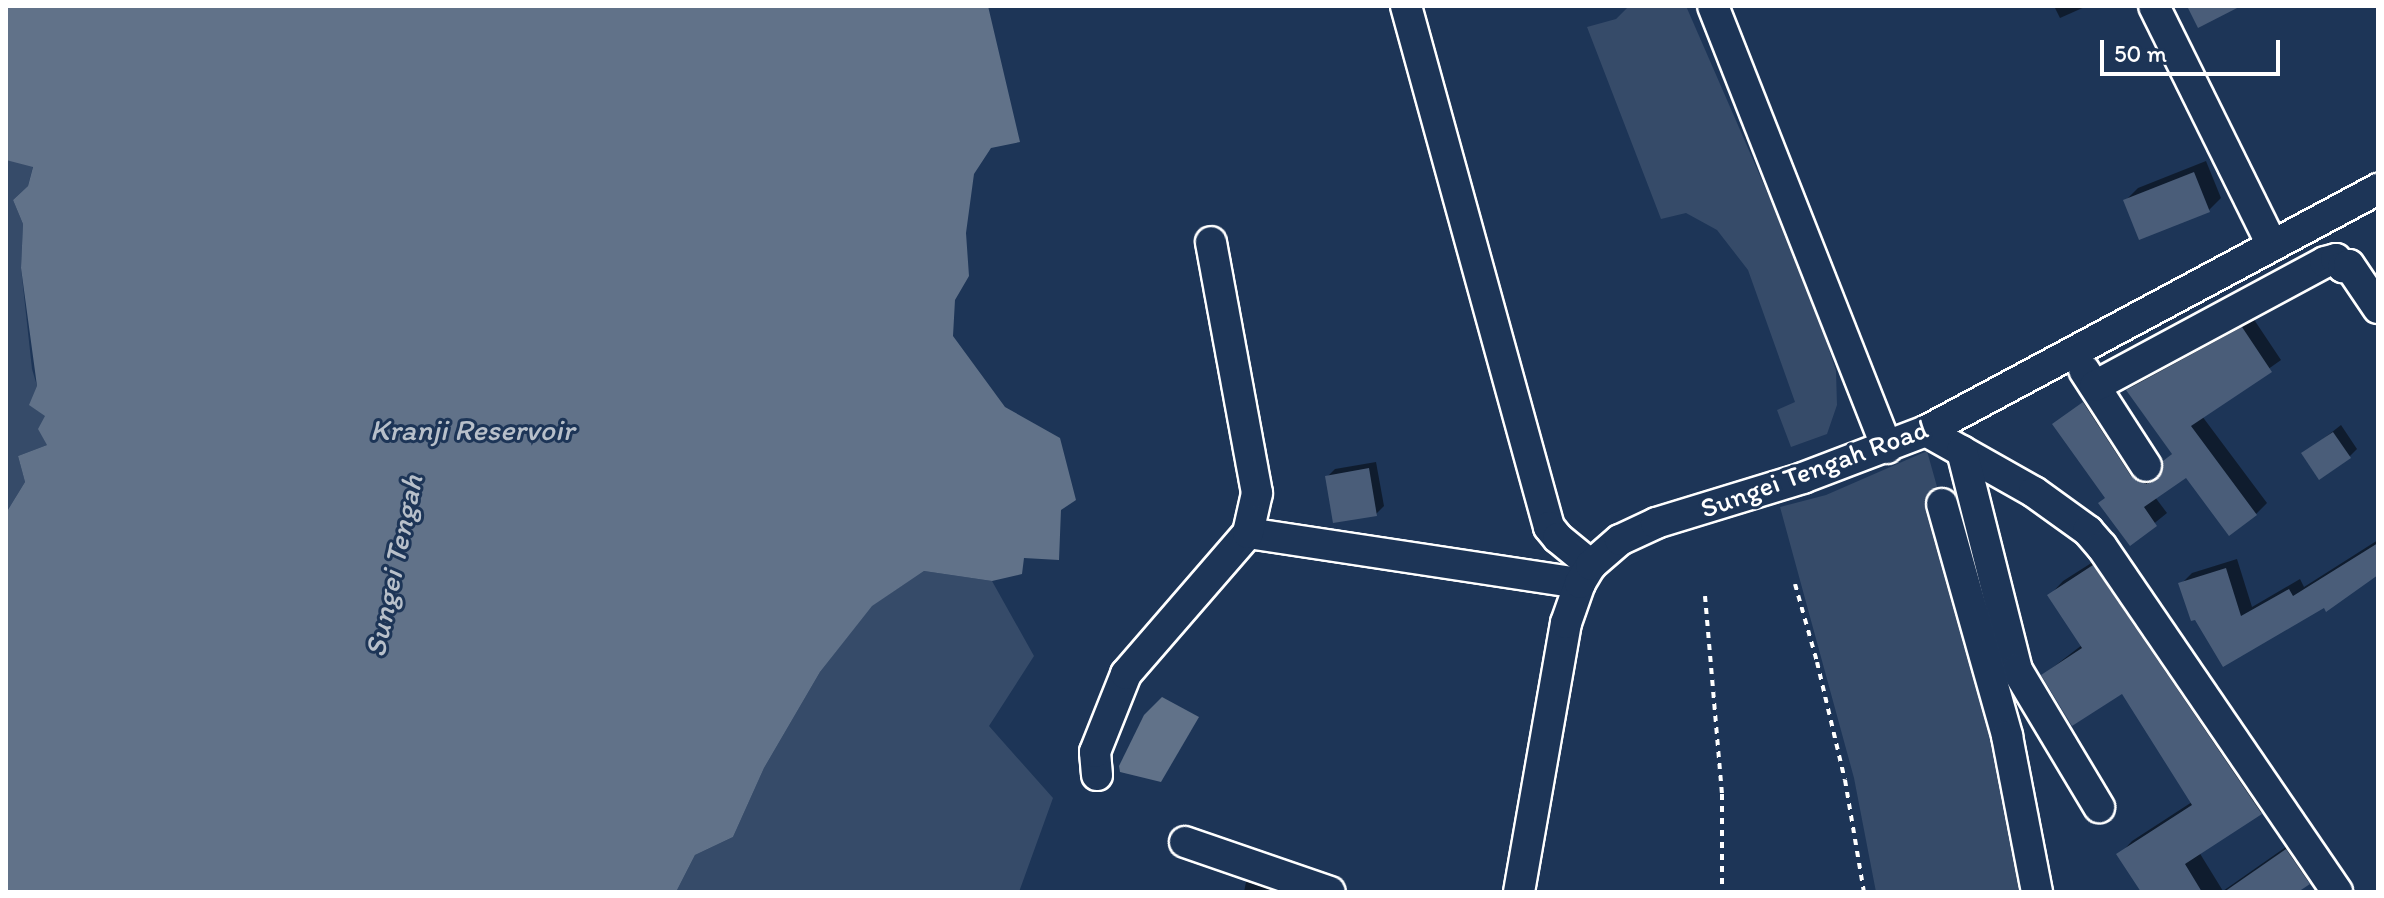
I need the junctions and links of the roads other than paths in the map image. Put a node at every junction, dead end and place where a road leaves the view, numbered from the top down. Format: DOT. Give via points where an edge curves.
graph roads {
  1 [pos="1406,6"];
  2 [pos="1713,6"];
  3 [pos="2154,6"];
  4 [pos="2378,189"];
  5 [pos="1211,242"];
  6 [pos="2272,245"];
  7 [pos="2378,308"];
  8 [pos="2072,351"];
  9 [pos="2095,386"];
  10 [pos="1926,431"];
  11 [pos="1887,448"];
  12 [pos="1962,451"];
  13 [pos="2146,466"];
  14 [pos="1942,504"];
  15 [pos="1248,533"];
  16 [pos="1586,574"];
  17 [pos="1097,775"];
  18 [pos="2099,807"];
  19 [pos="1185,842"];
  20 [pos="1330,892"];
  21 [pos="1519,892"];
  22 [pos="2037,892"];
  23 [pos="2337,892"];
  1 -- 16 [label="street" via="1549,527"];
  2 -- 11 [label="street"];
  3 -- 6 [label="street"];
  4 -- 6 [label="street, Sungei Tengah Road"];
  5 -- 15 [label="street" via="1257,493"];
  6 -- 8 [label="street, Sungei Tengah Road"];
  7 -- 9 [label="street" via="2349,265 2343,267 2336,259"];
  8 -- 9 [label="street"];
  8 -- 10 [label="street, Sungei Tengah Road"];
  9 -- 13 [label="street"];
  10 -- 11 [label="street, Sungei Tengah Road"];
  10 -- 12 [label="street"];
  11 -- 16 [label="street, Sungei Tengah Road" via="1656,523 1620,540"];
  12 -- 18 [label="street" via="2017,670"];
  12 -- 23 [label="street" via="2064,512 2102,547"];
  14 -- 22 [label="street" via="2007,736"];
  15 -- 16 [label="street"];
  15 -- 17 [label="street" via="1126,674 1095,752"];
  16 -- 21 [label="street" via="1566,623"];
  19 -- 20 [label="street"];
}
